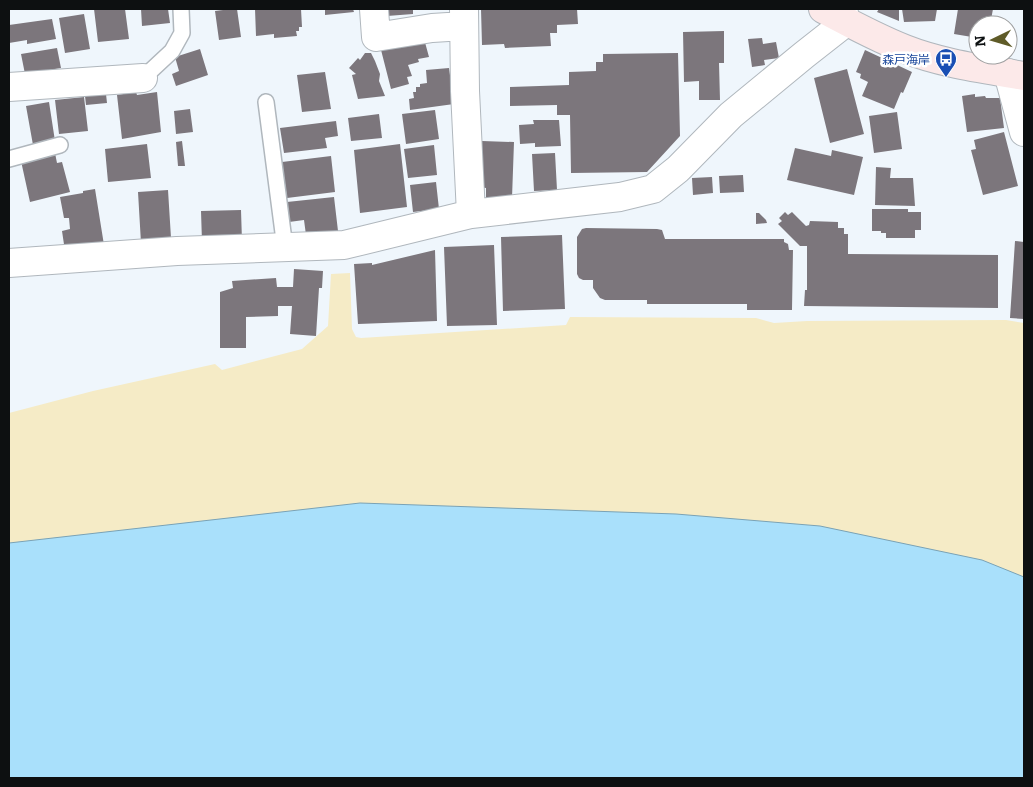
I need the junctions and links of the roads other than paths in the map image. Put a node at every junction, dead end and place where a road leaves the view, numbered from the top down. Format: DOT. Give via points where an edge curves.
graph roads {
  1 [pos="181,9"];
  2 [pos="374,9"];
  3 [pos="823,9"];
  4 [pos="845,15"];
  5 [pos="464,17"];
  6 [pos="1016,74"];
  7 [pos="143,78"];
  8 [pos="9,87"];
  9 [pos="266,102"];
  10 [pos="1024,132"];
  11 [pos="60,145"];
  12 [pos="9,159"];
  13 [pos="471,214"];
  14 [pos="284,248"];
  15 [pos="9,263"];
  1 -- 7 [label="lane" via="182,33 172,51"];
  2 -- 5 [label="street" via="376,36 432,28"];
  3 -- 4 [label="main road"];
  4 -- 6 [label="main road" via="905,50 943,61"];
  4 -- 13 [label="street" via="653,189 620,197"];
  5 -- 13 [label="street"];
  6 -- 10 [label="street"];
  7 -- 8 [label="street"];
  9 -- 14 [label="lane"];
  11 -- 12 [label="lane"];
  13 -- 14 [label="street" via="344,245"];
  14 -- 15 [label="street" via="177,251"];
}
